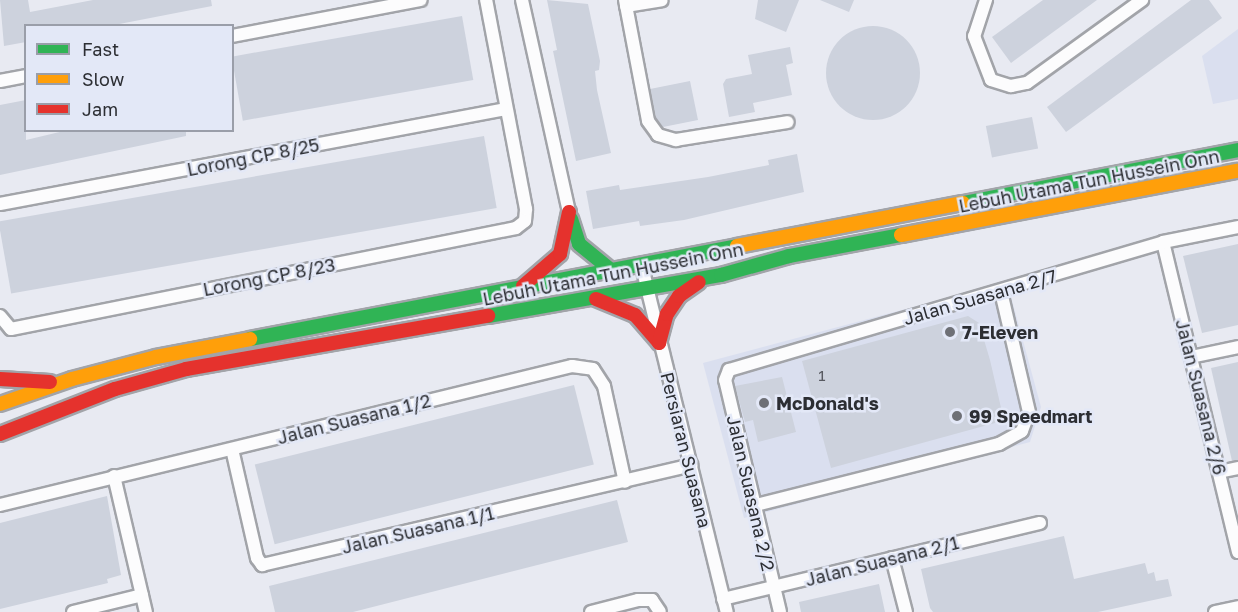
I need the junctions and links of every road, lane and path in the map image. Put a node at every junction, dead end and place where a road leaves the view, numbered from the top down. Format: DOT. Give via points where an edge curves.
graph roads {
  1 [pos="421,0"];
  2 [pos="486,0"];
  3 [pos="522,0"];
  4 [pos="662,0"];
  5 [pos="986,0"];
  6 [pos="1142,0"];
  7 [pos="625,3"];
  8 [pos="234,36"];
  9 [pos="24,76"];
  10 [pos="0,81"];
  11 [pos="506,109"];
  12 [pos="788,122"];
  13 [pos="1238,150"];
  14 [pos="1238,171"];
  15 [pos="0,204"];
  16 [pos="569,212"];
  17 [pos="1238,227"];
  18 [pos="1163,242"];
  19 [pos="642,267"];
  20 [pos="611,270"];
  21 [pos="709,277"];
  22 [pos="523,286"];
  23 [pos="646,288"];
  24 [pos="1001,292"];
  25 [pos="589,298"];
  26 [pos="0,316"];
  27 [pos="659,344"];
  28 [pos="1238,347"];
  29 [pos="1191,357"];
  30 [pos="725,374"];
  31 [pos="72,379"];
  32 [pos="0,380"];
  33 [pos="0,404"];
  34 [pos="53,413"];
  35 [pos="0,426"];
  36 [pos="0,434"];
  37 [pos="232,449"];
  38 [pos="692,465"];
  39 [pos="1238,468"];
  40 [pos="1219,472"];
  41 [pos="114,476"];
  42 [pos="625,482"];
  43 [pos="0,505"];
  44 [pos="753,506"];
  45 [pos="1040,523"];
  46 [pos="1238,552"];
  47 [pos="892,558"];
  48 [pos="773,587"];
  49 [pos="142,595"];
  50 [pos="723,599"];
  51 [pos="1238,607"];
  52 [pos="659,610"];
  53 [pos="73,612"];
  54 [pos="146,612"];
  55 [pos="591,612"];
  56 [pos="727,612"];
  57 [pos="780,612"];
  58 [pos="906,612"];
  59 [pos="1215,612"];
  1 -- 8 [label="street"];
  2 -- 11 [label="street"];
  3 -- 16 [label="street"];
  4 -- 7 [label="street"];
  5 -- 6 [label="street" via="974,36 991,80 1011,86 1027,82"];
  7 -- 12 [label="street" via="648,121 658,135 676,140"];
  9 -- 10 [label="street"];
  11 -- 15 [label="street, Lorong CP 8/25"];
  11 -- 26 [label="street, Lorong CP 8/23" via="525,221 516,228 11,329"];
  13 -- 19 [label="main road, Lebuh Utama Tun Hussein Onn"];
  14 -- 21 [label="main road, Lebuh Utama Tun Hussein Onn" via="789,256"];
  16 -- 20 [label="main road" via="579,244"];
  16 -- 22 [label="main road" via="560,254"];
  17 -- 18 [label="street, Jalan Suasana 2/7"];
  18 -- 24 [label="street, Jalan Suasana 2/7"];
  18 -- 29 [label="street, Jalan Suasana 2/6"];
  19 -- 20 [label="main road, Lebuh Utama Tun Hussein Onn"];
  19 -- 23 [label="street, Persiaran Suasana"];
  20 -- 22 [label="main road, Lebuh Utama Tun Hussein Onn"];
  21 -- 23 [label="main road, Lebuh Utama Tun Hussein Onn"];
  21 -- 27 [label="main road" via="679,296 667,314"];
  22 -- 31 [label="main road, Lebuh Utama Tun Hussein Onn" via="156,357"];
  23 -- 25 [label="main road, Lebuh Utama Tun Hussein Onn"];
  23 -- 27 [label="street, Persiaran Suasana"];
  24 -- 30 [label="street, Jalan Suasana 2/7" via="740,366"];
  24 -- 44 [label="street" via="1029,412 1022,430 999,444"];
  25 -- 27 [label="main road" via="629,312"];
  25 -- 34 [label="main road, Lebuh Utama Tun Hussein Onn" via="186,369 115,389"];
  27 -- 38 [label="street, Persiaran Suasana"];
  28 -- 29 [label="street"];
  29 -- 40 [label="street, Jalan Suasana 2/6"];
  30 -- 44 [label="street, Jalan Suasana 2/2"];
  31 -- 32 [label="main road" via="40,383"];
  31 -- 33 [label="main road, Lebuh Utama Tun Hussein Onn"];
  34 -- 35 [label="main road" via="43,412"];
  34 -- 36 [label="main road, Lebuh Utama Tun Hussein Onn"];
  37 -- 41 [label="street, Jalan Suasana 1/2"];
  37 -- 42 [label="street, Jalan Suasana 1/2" via="572,366 593,369 604,386"];
  37 -- 42 [label="street, Jalan Suasana 1/1" via="257,558 262,565"];
  38 -- 42 [label="street, Jalan Suasana 1/1"];
  38 -- 50 [label="street, Persiaran Suasana"];
  39 -- 40 [label="street"];
  40 -- 46 [label="street, Jalan Suasana 2/6"];
  41 -- 43 [label="street, Jalan Suasana 1/2"];
  41 -- 49 [label="street"];
  44 -- 48 [label="street, Jalan Suasana 2/2"];
  45 -- 47 [label="street, Jalan Suasana 2/1"];
  47 -- 48 [label="street, Jalan Suasana 2/1"];
  47 -- 58 [label="street"];
  48 -- 50 [label="street, Jalan Suasana 2/1"];
  48 -- 57 [label="street, Jalan Suasana 2/2"];
  49 -- 53 [label="street"];
  49 -- 54 [label="street"];
  50 -- 56 [label="street, Persiaran Suasana"];
  51 -- 59 [label="street"];
  52 -- 55 [label="street" via="652,600 638,600"];
}
